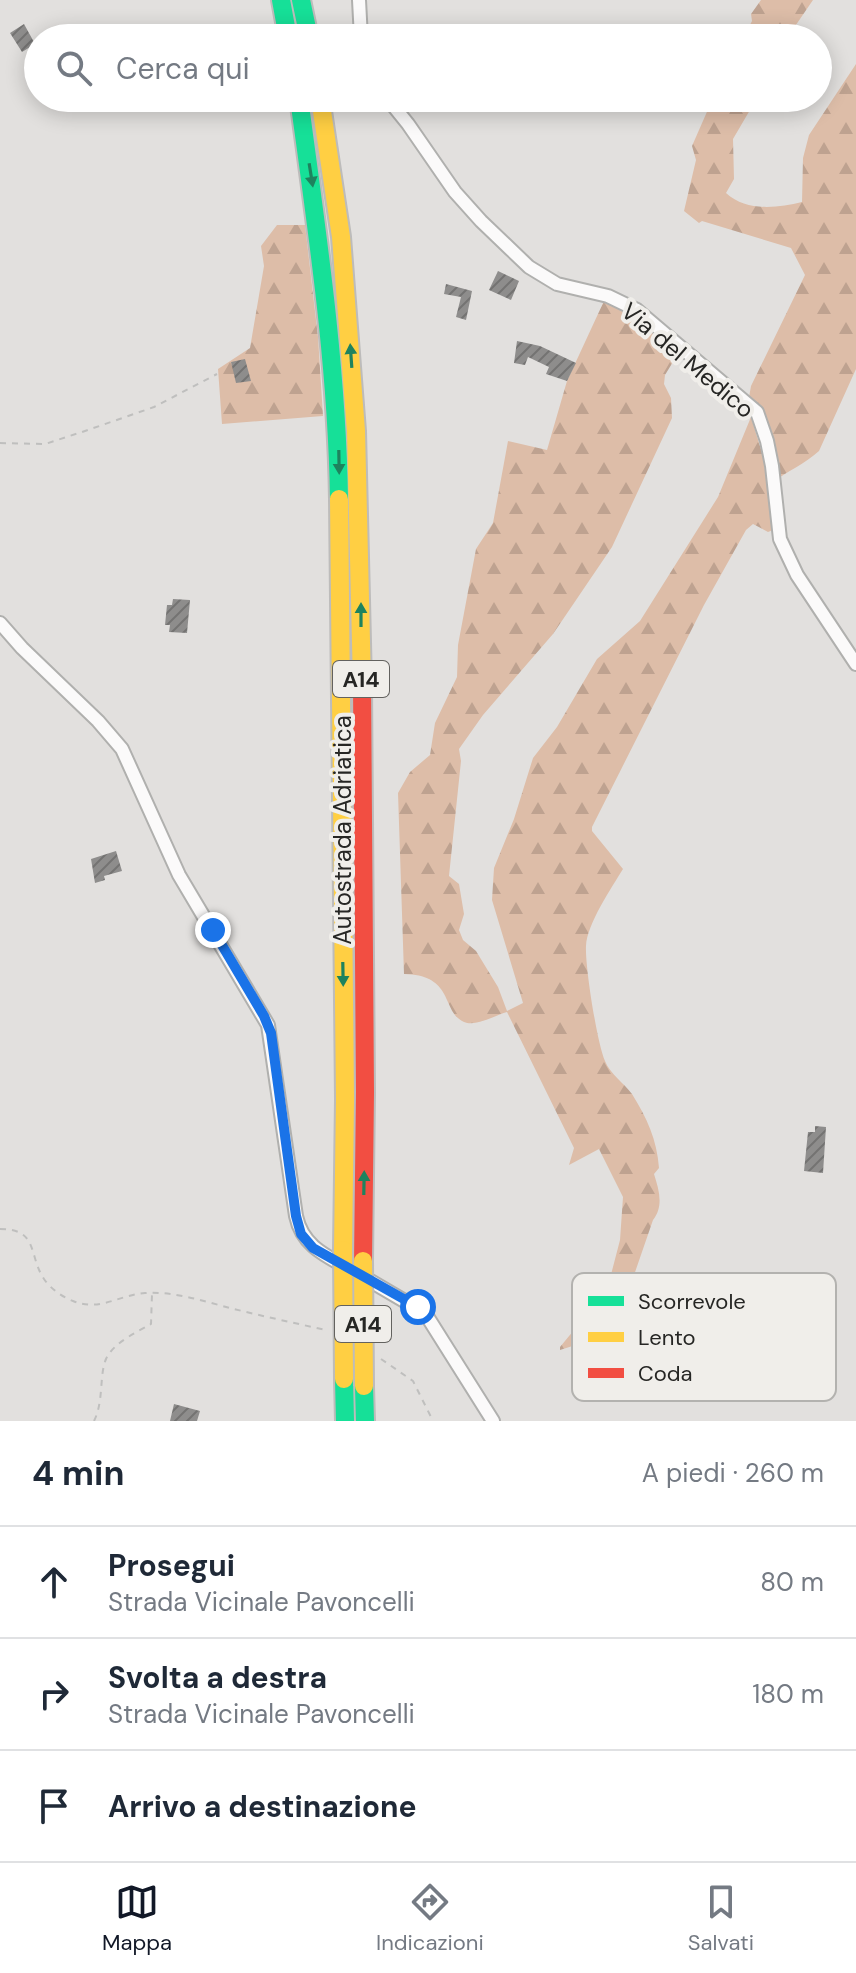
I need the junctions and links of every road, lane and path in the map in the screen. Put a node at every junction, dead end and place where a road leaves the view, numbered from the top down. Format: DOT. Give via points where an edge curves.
graph roads {
  1 [pos="281,0"];
  2 [pos="301,0"];
  3 [pos="359,0"];
  4 [pos="285,24"];
  5 [pos="306,24"];
  6 [pos="360,24"];
  7 [pos="301,112"];
  8 [pos="322,112"];
  9 [pos="397,112"];
  10 [pos="217,374"];
  11 [pos="0,443"];
  12 [pos="0,623"];
  13 [pos="856,664"];
  14 [pos="0,1229"];
  15 [pos="152,1293"];
  16 [pos="330,1330"];
  17 [pos="381,1359"];
  18 [pos="94,1421"];
  19 [pos="345,1421"];
  20 [pos="365,1421"];
  21 [pos="433,1421"];
  22 [pos="493,1421"];
  1 -- 4 [label="highway"];
  2 -- 5 [label="highway"];
  3 -- 6 [label="street"];
  7 -- 19 [label="highway, Autostrada Adriatica / A14, one-way, bridge" via="338,434"];
  20 -- 8 [label="highway, Autostrada Adriatica / A14, one-way, bridge" via="361,568 341,237"];
  9 -- 13 [label="street, Via del Medico" via="464,202 529,267 557,284 608,296 637,310 757,412 770,454 780,539 816,607"];
  10 -- 11 [label="path" via="154,407 85,431 32,445"];
  12 -- 22 [label="street" via="122,749 179,875 268,1025 301,1234 323,1254 425,1313"];
  14 -- 15 [label="path" via="27,1238 44,1279 70,1300 101,1305"];
  15 -- 16 [label="path"];
  15 -- 18 [label="path" via="151,1324 106,1359"];
  17 -- 21 [label="path" via="413,1381"];
}
